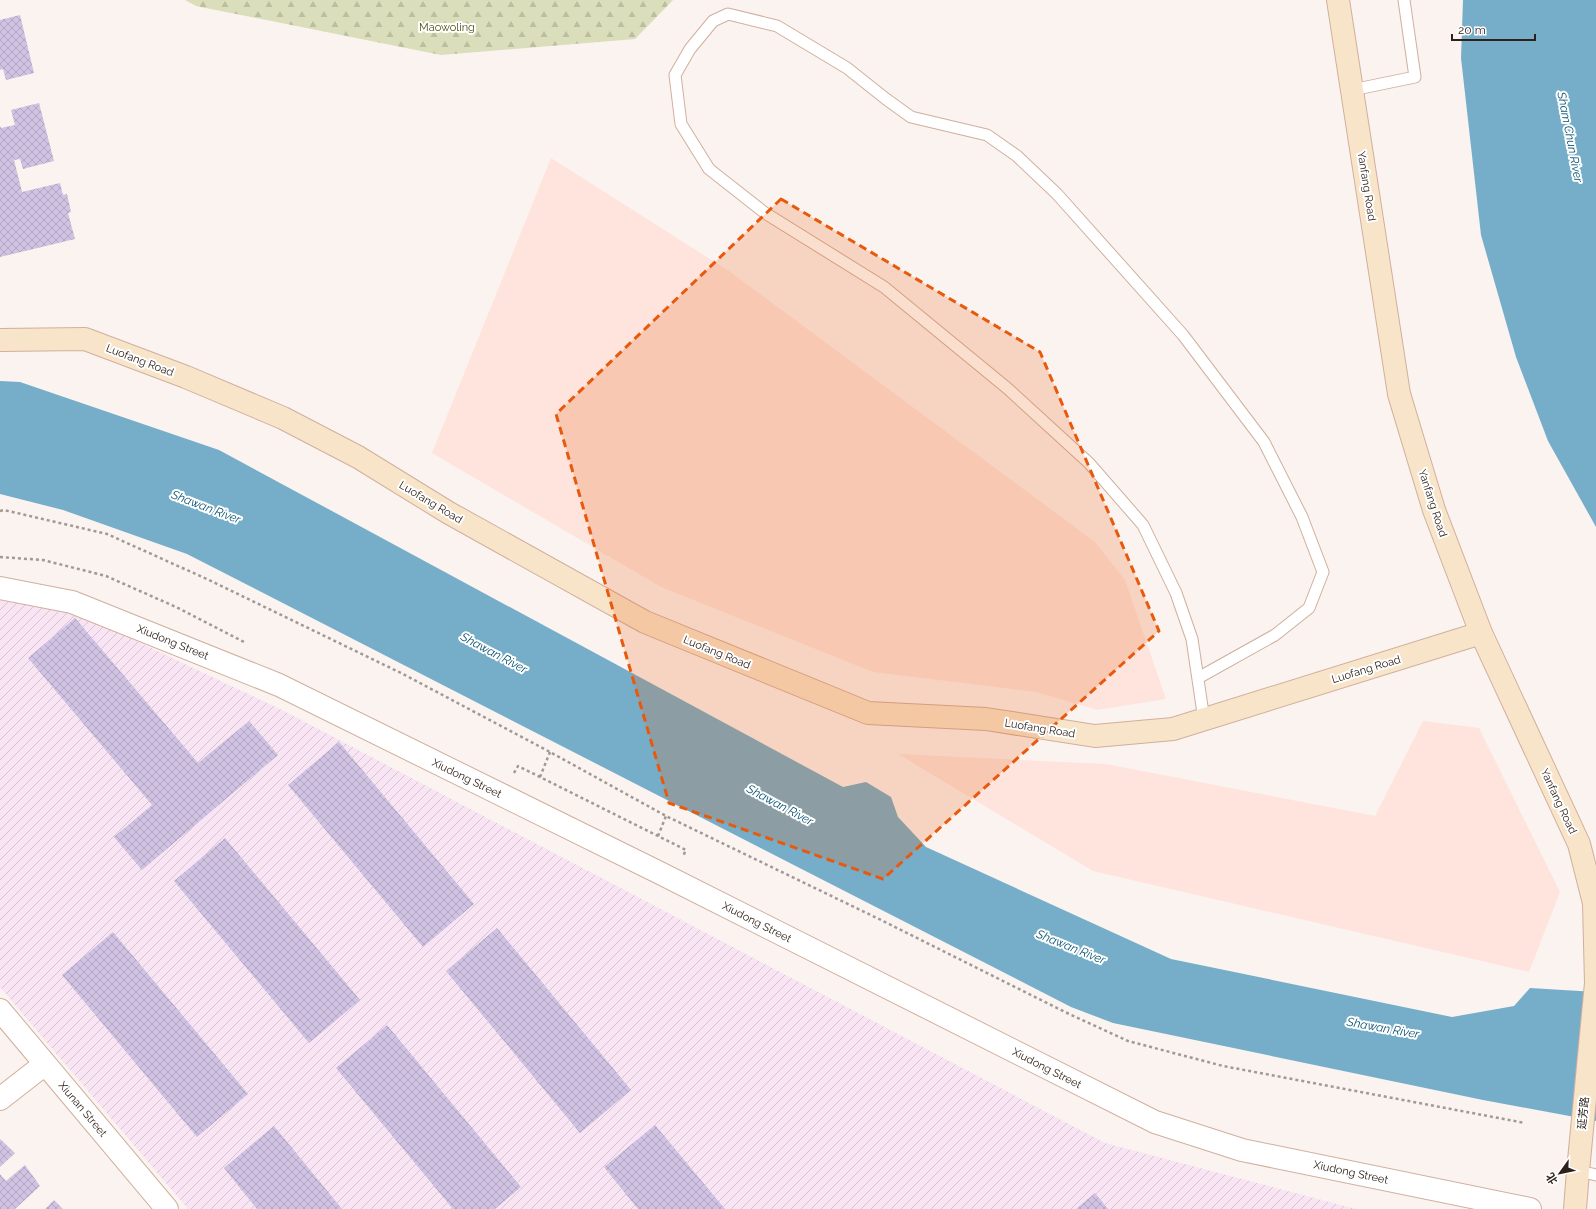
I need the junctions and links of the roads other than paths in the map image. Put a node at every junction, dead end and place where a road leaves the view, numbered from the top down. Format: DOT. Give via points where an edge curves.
graph roads {
  1 [pos="1338,0"];
  2 [pos="1404,0"];
  3 [pos="1352,90"];
  4 [pos="0,340"];
  5 [pos="0,588"];
  6 [pos="1481,633"];
  7 [pos="1198,678"];
  8 [pos="1204,720"];
  9 [pos="1596,983"];
  10 [pos="0,1010"];
  11 [pos="45,1064"];
  12 [pos="0,1099"];
  13 [pos="1587,1173"];
  14 [pos="167,1209"];
  15 [pos="1530,1209"];
  16 [pos="1576,1209"];
  1 -- 3 [label="main road, Yanfang Road"];
  2 -- 3 [label="lane" via="1415,77"];
  3 -- 6 [label="main road, Yanfang Road" via="1399,394 1434,510"];
  4 -- 8 [label="main road, Luofang Road" via="85,339 284,418 358,458 449,514 645,622 868,713 986,719 1095,736 1172,729"];
  5 -- 15 [label="street, Xiudong Street" via="72,602 279,686 658,872 1155,1122 1242,1150"];
  6 -- 8 [label="main road, Luofang Road"];
  6 -- 9 [label="main road, Yanfang Road" via="1579,844 1594,903"];
  7 -- 7 [label="lane" via="1192,639 1178,600 1143,525 1089,463 1007,388 884,287 765,213 709,169 681,124 675,75 690,49 713,21 728,14 777,26 847,68 912,117 987,135 1017,156 1057,194 1183,335 1264,442 1302,517 1323,572 1309,608 1274,635"];
  7 -- 8 [label="lane"];
  9 -- 13 [label="main road, 延芳路"];
  10 -- 11 [label="street, Xiunan Street"];
  11 -- 12 [label="street"];
  11 -- 14 [label="street, Xiunan Street"];
  13 -- 16 [label="main road"];
}
